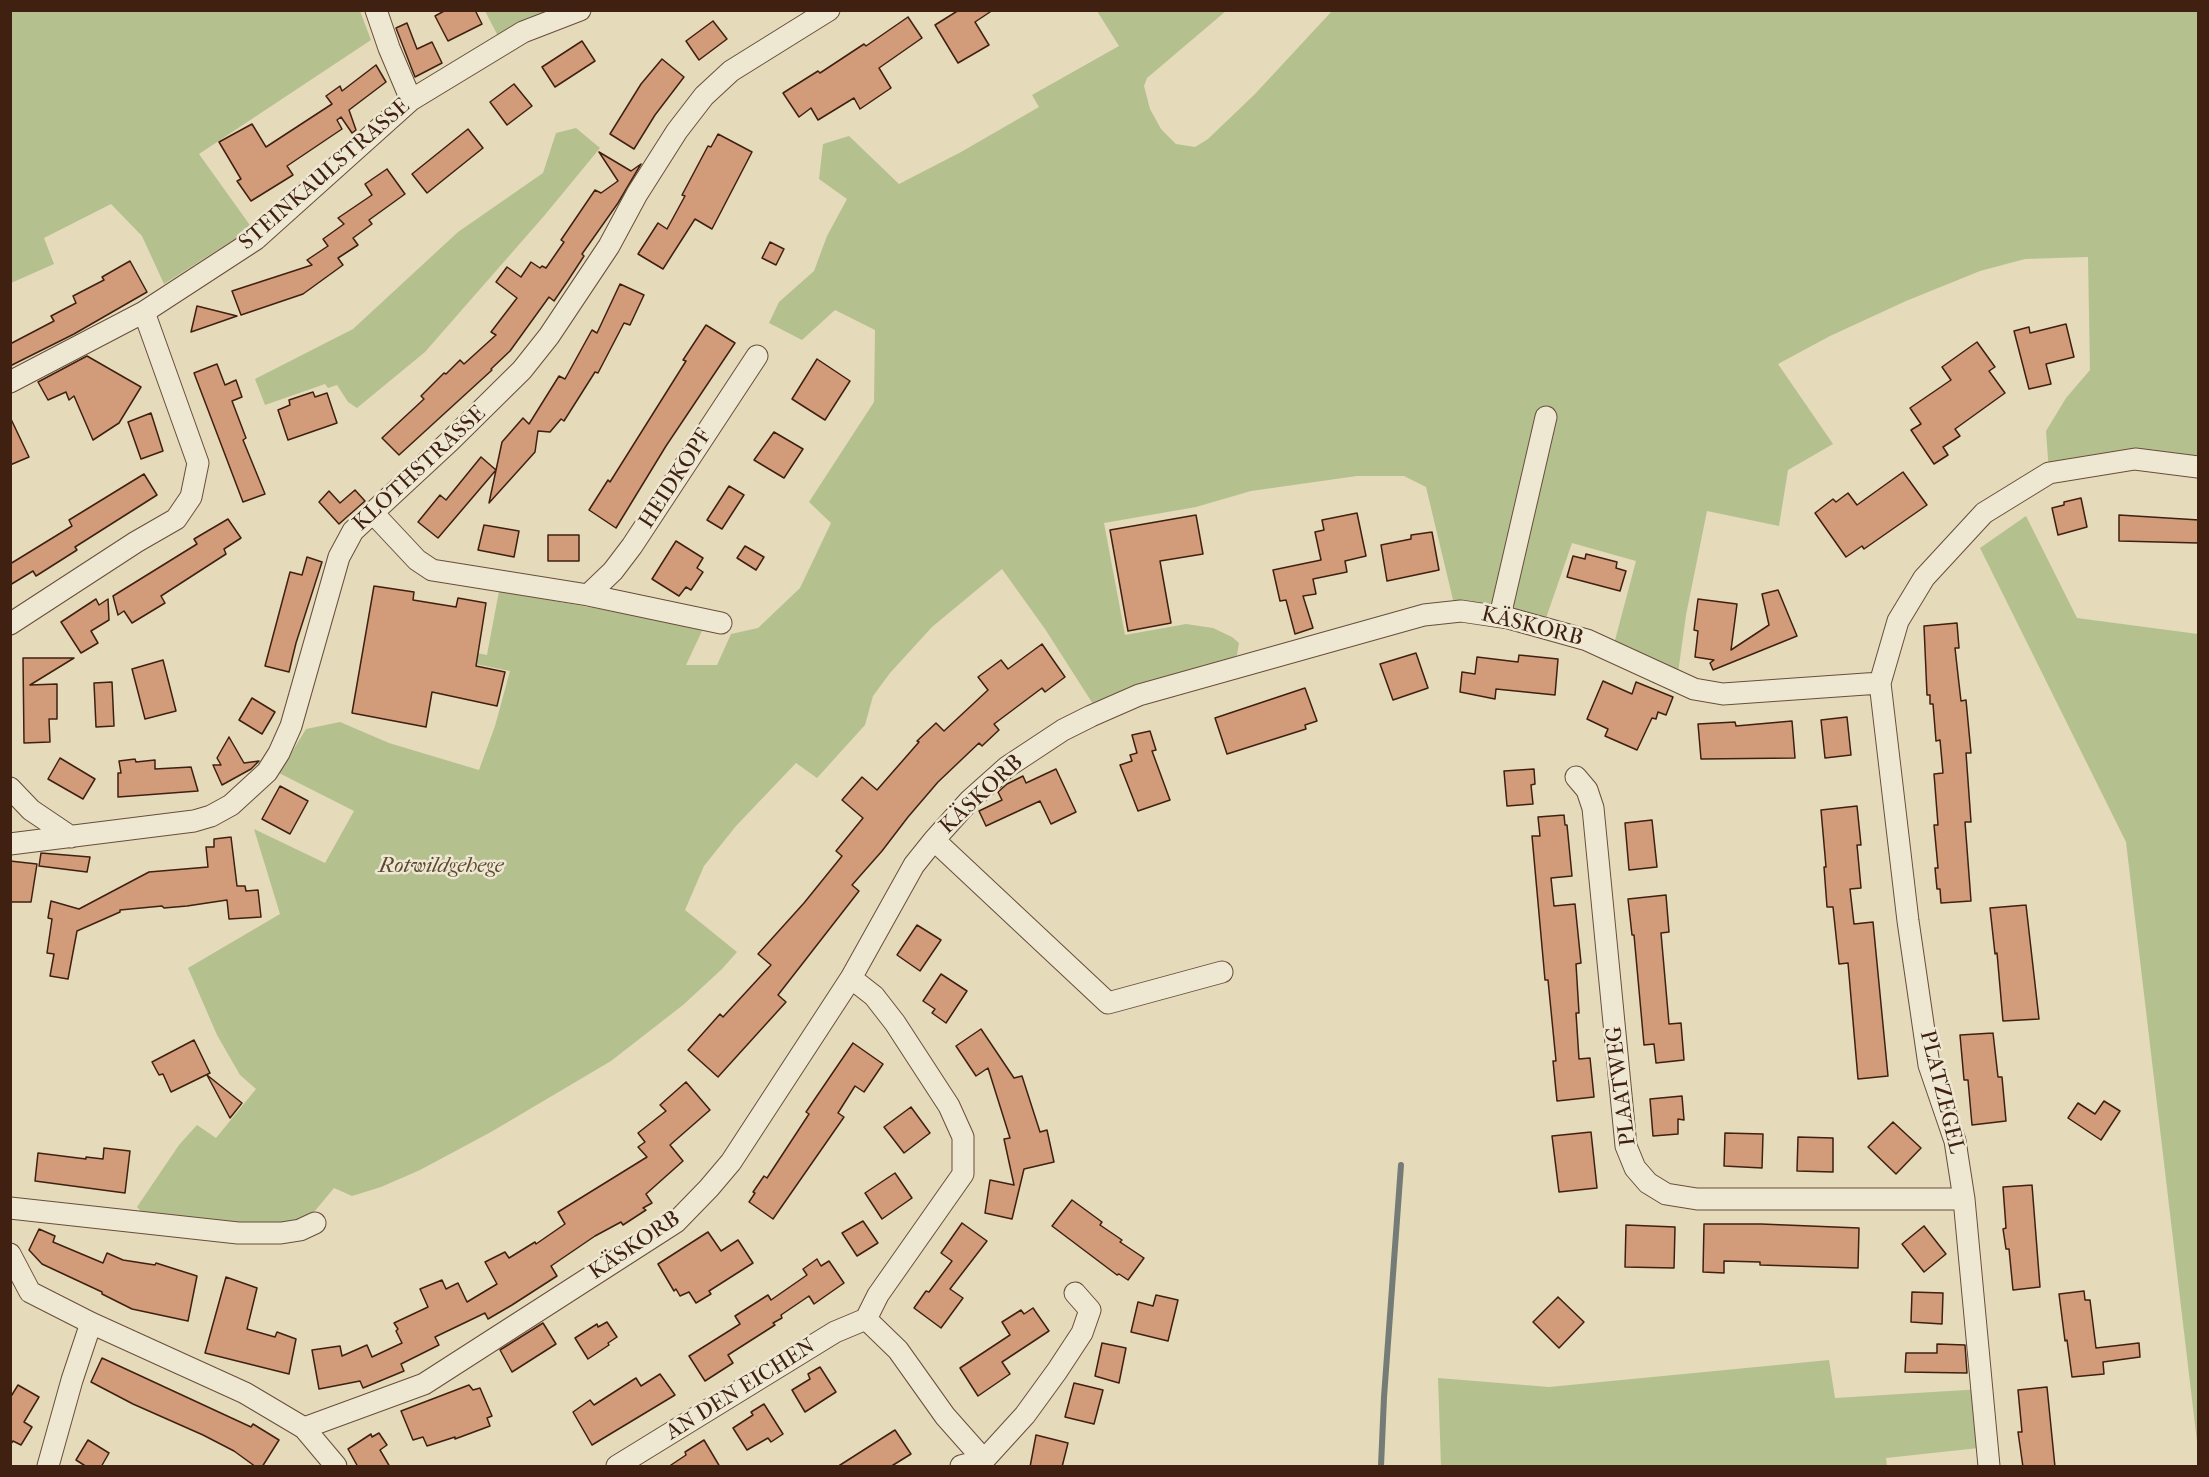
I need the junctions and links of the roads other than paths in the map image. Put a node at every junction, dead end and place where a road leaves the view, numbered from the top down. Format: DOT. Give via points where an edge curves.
graph roads {
  1 [pos="376,10"];
  2 [pos="580,10"];
  3 [pos="829,10"];
  4 [pos="411,100"];
  5 [pos="144,312"];
  6 [pos="757,356"];
  7 [pos="10,382"];
  8 [pos="1546,417"];
  9 [pos="2199,467"];
  10 [pos="372,512"];
  11 [pos="588,595"];
  12 [pos="1500,616"];
  13 [pos="722,623"];
  14 [pos="10,624"];
  15 [pos="1880,683"];
  16 [pos="1576,777"];
  17 [pos="10,788"];
  18 [pos="71,837"];
  19 [pos="934,840"];
  20 [pos="10,844"];
  21 [pos="1222,972"];
  22 [pos="851,978"];
  23 [pos="1964,1199"];
  24 [pos="10,1208"];
  25 [pos="315,1223"];
  26 [pos="10,1254"];
  27 [pos="20,1293"];
  28 [pos="1075,1293"];
  29 [pos="866,1319"];
  30 [pos="91,1323"];
  31 [pos="304,1428"];
  32 [pos="982,1463"];
  33 [pos="48,1467"];
  34 [pos="336,1467"];
  35 [pos="617,1467"];
  36 [pos="961,1467"];
  37 [pos="1989,1467"];
  1 -- 4 [label="street"];
  2 -- 4 [label="street, STEINKAULSTRASSE" via="523,33"];
  3 -- 10 [label="street, KLOTHSTRASSE" via="730,71 704,96 637,194 609,246 522,370"];
  4 -- 5 [label="street, STEINKAULSTRASSE" via="256,239"];
  5 -- 7 [label="street, STEINKAULSTRASSE"];
  5 -- 14 [label="street" via="198,463 191,497 176,519"];
  6 -- 11 [label="street, HEIDKOPF" via="632,546"];
  8 -- 12 [label="street"];
  9 -- 15 [label="street" via="2135,459 2049,473 1984,513 1924,578 1898,621"];
  10 -- 11 [label="street" via="417,560 432,570"];
  10 -- 18 [label="street, KLOTHSTRASSE" via="353,531 339,557 291,726 267,772 231,805 211,816"];
  11 -- 13 [label="street"];
  12 -- 15 [label="street, KÄSKORB" via="1587,640 1694,689 1713,693"];
  12 -- 19 [label="street, KÄSKORB" via="1461,611 1424,615 1139,695 1063,730 1007,767"];
  15 -- 23 [label="street, PLATZEGEL" via="1929,1065 1955,1141"];
  16 -- 23 [label="street, PLAATWEG" via="1587,790 1593,808 1626,1146 1635,1168 1648,1183 1666,1194 1697,1199"];
  17 -- 18 [label="street" via="31,810"];
  18 -- 20 [label="street, KLOTHSTRASSE"];
  19 -- 21 [label="street" via="1108,1003"];
  19 -- 22 [label="street, KÄSKORB" via="914,865"];
  22 -- 29 [label="street" via="874,996 895,1023 949,1106 963,1137 963,1174 878,1295"];
  22 -- 31 [label="street, KÄSKORB" via="731,1162 676,1222 424,1384"];
  23 -- 37 [label="street, PLATZEGEL"];
  24 -- 25 [label="street" via="238,1233 281,1233"];
  26 -- 27 [label="street"];
  27 -- 30 [label="street"];
  28 -- 32 [label="street" via="1090,1310 1082,1333 1025,1415"];
  29 -- 32 [label="street" via="898,1350"];
  29 -- 35 [label="street, AN DEN EICHEN" via="835,1332"];
  30 -- 31 [label="street" via="245,1393"];
  30 -- 33 [label="street"];
  31 -- 34 [label="street"];
  32 -- 36 [label="street"];
}
